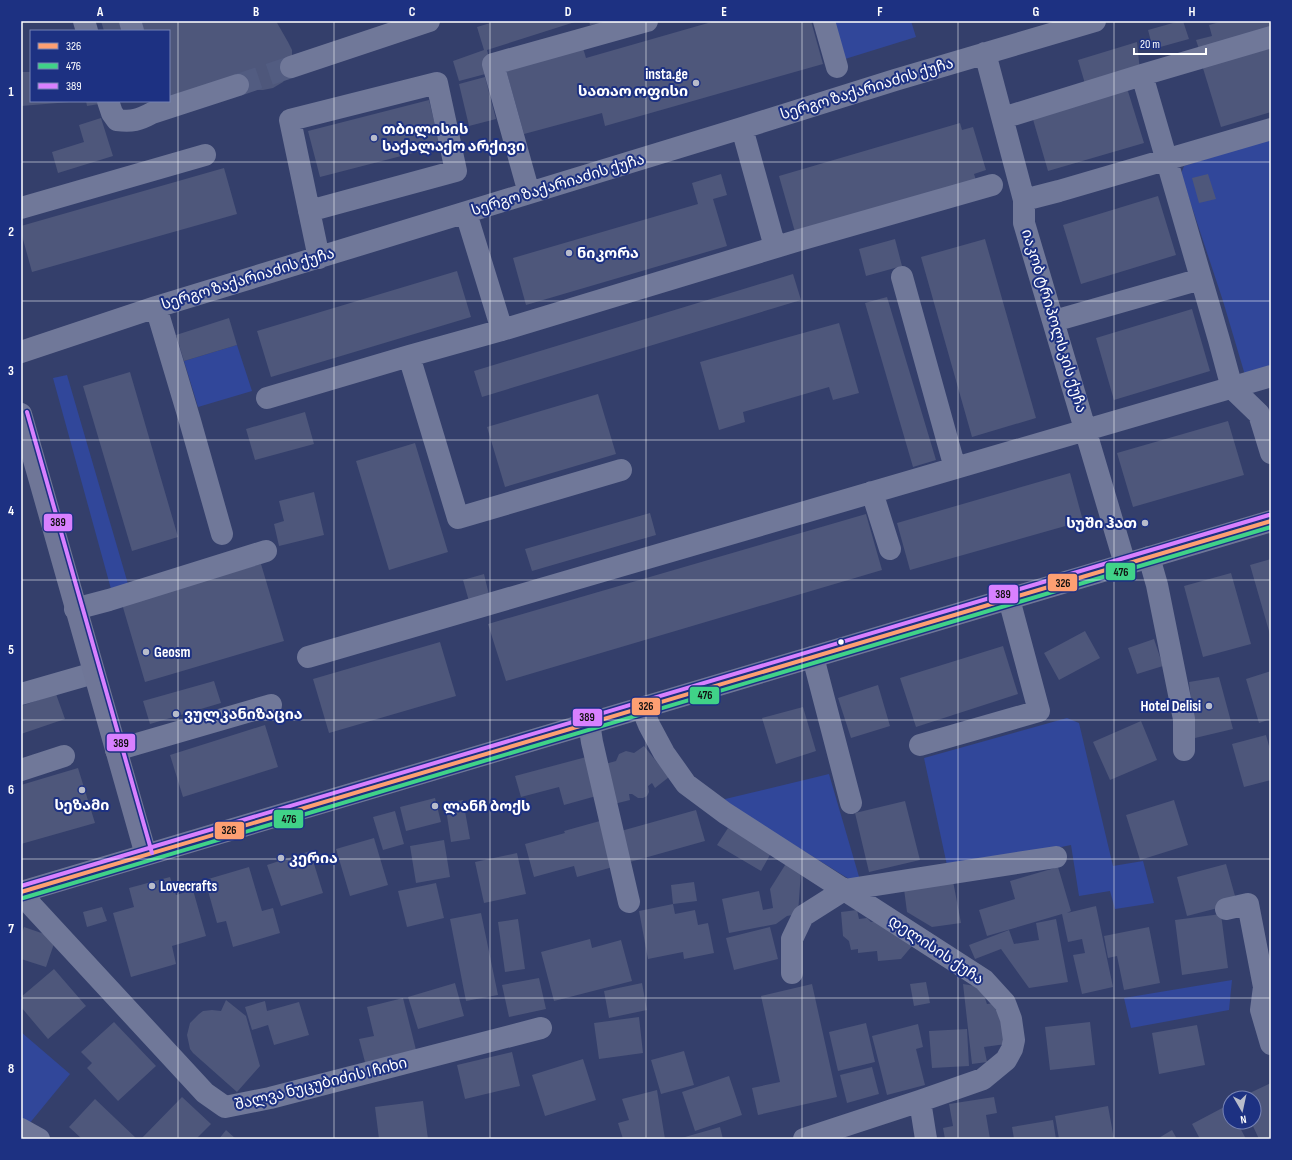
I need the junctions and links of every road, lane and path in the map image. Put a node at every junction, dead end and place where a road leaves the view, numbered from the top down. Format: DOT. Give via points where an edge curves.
graph roads {
  1 [pos="429,21"];
  2 [pos="647,21"];
  3 [pos="824,21"];
  4 [pos="1095,21"];
  5 [pos="1271,36"];
  6 [pos="985,54"];
  7 [pos="290,67"];
  8 [pos="837,67"];
  9 [pos="1142,75"];
  10 [pos="238,85"];
  11 [pos="108,102"];
  12 [pos="153,107"];
  13 [pos="1003,118"];
  14 [pos="742,128"];
  15 [pos="1271,129"];
  16 [pos="205,155"];
  17 [pos="1167,159"];
  18 [pos="992,185"];
  19 [pos="529,193"];
  20 [pos="1024,200"];
  21 [pos="21,208"];
  22 [pos="309,210"];
  23 [pos="466,213"];
  24 [pos="775,247"];
  25 [pos="319,258"];
  26 [pos="902,277"];
  27 [pos="1201,279"];
  28 [pos="156,307"];
  29 [pos="1054,322"];
  30 [pos="502,330"];
  31 [pos="21,352"];
  32 [pos="409,356"];
  33 [pos="1271,376"];
  34 [pos="1232,388"];
  35 [pos="268,398"];
  36 [pos="21,414"];
  37 [pos="1086,430"];
  38 [pos="26,451"];
  39 [pos="1271,453"];
  40 [pos="955,468"];
  41 [pos="621,470"];
  42 [pos="872,492"];
  43 [pos="1271,521"];
  44 [pos="222,534"];
  45 [pos="890,549"];
  46 [pos="266,551"];
  47 [pos="1149,557"];
  48 [pos="1125,564"];
  49 [pos="1009,599"];
  50 [pos="75,609"];
  51 [pos="308,657"];
  52 [pos="813,657"];
  53 [pos="94,673"];
  54 [pos="21,694"];
  55 [pos="271,705"];
  56 [pos="642,708"];
  57 [pos="589,723"];
  58 [pos="920,745"];
  59 [pos="116,750"];
  60 [pos="1184,750"];
  61 [pos="64,756"];
  62 [pos="21,770"];
  63 [pos="850,803"];
  64 [pos="146,855"];
  65 [pos="1056,857"];
  66 [pos="844,890"];
  67 [pos="22,892"];
  68 [pos="629,902"];
  69 [pos="1226,909"];
  70 [pos="792,973"];
  71 [pos="1268,986"];
  72 [pos="541,1028"];
  73 [pos="1271,1044"];
  74 [pos="920,1101"];
  75 [pos="21,1129"];
  76 [pos="39,1139"];
  77 [pos="804,1139"];
  78 [pos="926,1139"];
  1 -- 7 [label="street"];
  2 -- 19 [label="street" via="493,64"];
  3 -- 8 [label="street"];
  4 -- 6 [label="street, სერგო ზაქარიაძის ქუჩა"];
  5 -- 9 [label="street"];
  6 -- 13 [label="street, იაკობ ტრიპოლსკის ქუჩა"];
  6 -- 14 [label="street, სერგო ზაქარიაძის ქუჩა"];
  9 -- 13 [label="street"];
  9 -- 17 [label="street"];
  10 -- 12 [label="street"];
  11 -- 12 [label="street" via="117,120 139,120"];
  13 -- 20 [label="street, იაკობ ტრიპოლსკის ქუჩა"];
  14 -- 19 [label="street, სერგო ზაქარიაძის ქუჩა"];
  14 -- 24 [label="street"];
  15 -- 17 [label="street"];
  16 -- 21 [label="street"];
  17 -- 20 [label="street"];
  17 -- 27 [label="street"];
  18 -- 24 [label="street"];
  19 -- 23 [label="street, სერგო ზაქარიაძის ქუჩა"];
  20 -- 29 [label="street, იაკობ ტრიპოლსკის ქუჩა" via="1024,223"];
  22 -- 22 [label="street" via="290,120 436,83 456,172"];
  22 -- 25 [label="street"];
  23 -- 25 [label="street, სერგო ზაქარიაძის ქუჩა"];
  23 -- 30 [label="street"];
  24 -- 30 [label="street"];
  25 -- 28 [label="street, სერგო ზაქარიაძის ქუჩა"];
  26 -- 40 [label="street"];
  27 -- 29 [label="street"];
  27 -- 34 [label="street"];
  28 -- 31 [label="street, სერგო ზაქარიაძის ქუჩა"];
  28 -- 44 [label="street"];
  29 -- 37 [label="street, იაკობ ტრიპოლსკის ქუჩა"];
  30 -- 32 [label="street"];
  32 -- 35 [label="street"];
  32 -- 41 [label="street" via="458,518"];
  33 -- 34 [label="street"];
  34 -- 37 [label="street"];
  34 -- 39 [label="street" via="1259,414"];
  36 -- 38 [label="main road"];
  37 -- 40 [label="street"];
  37 -- 48 [label="street, იაკობ ტრიპოლსკის ქუჩა"];
  38 -- 50 [label="main road"];
  40 -- 42 [label="street"];
  42 -- 45 [label="street"];
  42 -- 51 [label="street"];
  43 -- 47 [label="main road"];
  46 -- 50 [label="street"];
  47 -- 48 [label="main road"];
  47 -- 60 [label="street" via="1184,719"];
  48 -- 49 [label="main road"];
  49 -- 52 [label="main road"];
  49 -- 58 [label="street" via="1039,711"];
  50 -- 53 [label="main road"];
  52 -- 56 [label="main road"];
  52 -- 63 [label="street"];
  53 -- 54 [label="street"];
  53 -- 59 [label="main road"];
  55 -- 59 [label="street"];
  56 -- 57 [label="main road"];
  56 -- 66 [label="street, დელისის ქუჩა" via="664,754 686,784 725,813"];
  57 -- 64 [label="main road"];
  57 -- 68 [label="street"];
  59 -- 64 [label="main road"];
  61 -- 62 [label="street"];
  64 -- 67 [label="main road"];
  65 -- 66 [label="street"];
  66 -- 70 [label="street" via="803,916 792,939"];
  66 -- 74 [label="street, დელისის ქუჩა" via="984,980 1005,1003 1011,1019 1014,1040 1006,1060 983,1079"];
  67 -- 72 [label="street, შალვა ნუცუბიძის I ჩიხი" via="32,906 205,1093 224,1107 270,1098"];
  69 -- 71 [label="street" via="1248,904"];
  71 -- 73 [label="street" via="1261,1010"];
  74 -- 77 [label="street, დელისის ქუჩა"];
  74 -- 78 [label="street"];
  75 -- 76 [label="street"];
}
